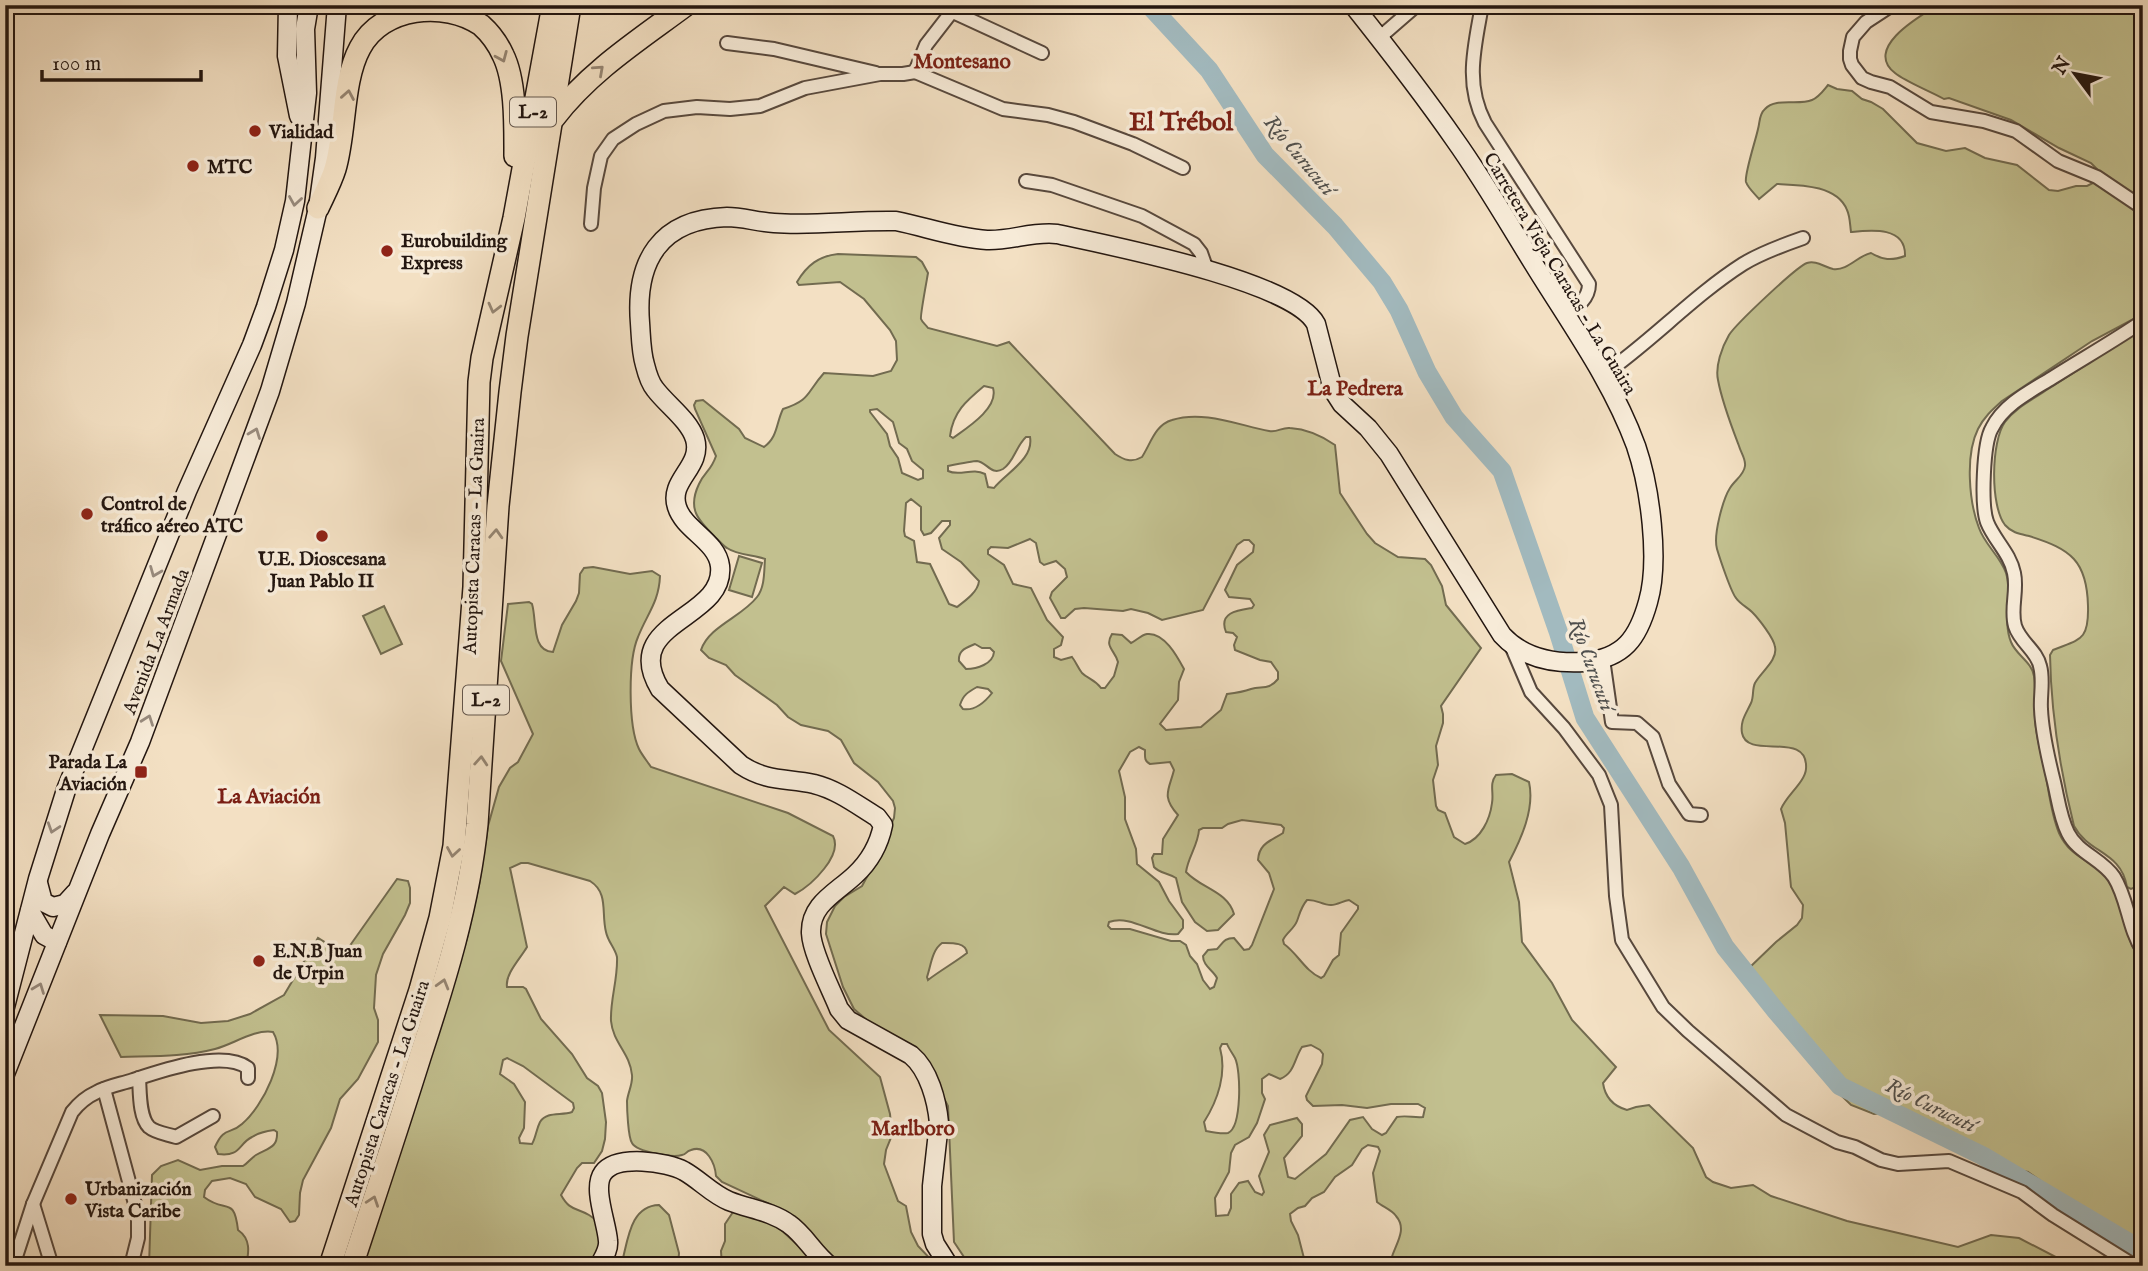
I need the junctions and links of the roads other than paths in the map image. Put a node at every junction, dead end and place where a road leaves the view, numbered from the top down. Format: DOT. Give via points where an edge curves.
graph roads {
  1 [pos="288,5"];
  2 [pos="309,5"];
  3 [pos="337,5"];
  4 [pos="552,5"];
  5 [pos="570,5"];
  6 [pos="686,5"];
  7 [pos="1353,5"];
  8 [pos="1417,5"];
  9 [pos="1482,5"];
  10 [pos="1892,5"];
  11 [pos="955,9"];
  12 [pos="1379,38"];
  13 [pos="727,44"];
  14 [pos="1042,53"];
  15 [pos="915,72"];
  16 [pos="880,74"];
  17 [pos="553,120"];
  18 [pos="302,133"];
  19 [pos="1184,168"];
  20 [pos="1026,180"];
  21 [pos="318,208"];
  22 [pos="2143,208"];
  23 [pos="514,218"];
  24 [pos="591,224"];
  25 [pos="1803,238"];
  26 [pos="1207,270"];
  27 [pos="1565,315"];
  28 [pos="2143,321"];
  29 [pos="1603,375"];
  30 [pos="1510,643"];
  31 [pos="1603,659"];
  32 [pos="1701,815"];
  33 [pos="38,879"];
  34 [pos="79,888"];
  35 [pos="30,911"];
  36 [pos="57,942"];
  37 [pos="2143,951"];
  38 [pos="5,1007"];
  39 [pos="5,1074"];
  40 [pos="139,1078"];
  41 [pos="248,1078"];
  42 [pos="104,1089"];
  43 [pos="213,1116"];
  44 [pos="33,1204"];
  45 [pos="13,1266"];
  46 [pos="52,1266"];
  47 [pos="131,1266"];
  48 [pos="330,1266"];
  49 [pos="352,1266"];
  50 [pos="599,1266"];
  51 [pos="830,1266"];
  52 [pos="949,1266"];
  53 [pos="2135,1266"];
  1 -- 18 [label="main road" via="287,56"];
  2 -- 18 [label="main road, Avenida La Armada"];
  3 -- 21 [label="main road, Avenida La Armada"];
  4 -- 23 [label="highway, Autopista Caracas - La Guaira / L-2"];
  5 -- 17 [label="highway, Autopista Caracas - La Guaira / L-2"];
  17 -- 6 [label="highway, one-way" via="604,65"];
  7 -- 12 [label="main road, Carretera Vieja Caracas - La Guaira"];
  8 -- 12 [label="street"];
  9 -- 27 [label="street" via="1472,68 1479,110 1589,284 1584,300"];
  10 -- 22 [label="street" via="1853,37 1850,59 1862,78 1890,87 1931,112 2016,131 2057,161 2097,177"];
  11 -- 14 [label="street"];
  11 -- 15 [label="street" via="926,45"];
  12 -- 27 [label="main road, Carretera Vieja Caracas - La Guaira" via="1457,143"];
  13 -- 16 [label="street"];
  15 -- 16 [label="street"];
  15 -- 19 [label="street" via="1003,109 1074,122"];
  16 -- 24 [label="street" via="805,88 760,106 664,111 636,124 613,139 601,156"];
  49 -- 17 [label="highway, Autopista Caracas - La Guaira / L-2, one-way" via="440,996 471,873 510,392"];
  18 -- 33 [label="main road, Avenida La Armada, one-way" via="295,201 266,307 77,764"];
  20 -- 26 [label="street" via="1142,216 1194,244"];
  21 -- 23 [label="highway, one-way" via="335,169 359,49 380,24 410,10 436,8 479,23 505,58 515,130"];
  34 -- 21 [label="main road, Avenida La Armada, one-way" via="140,742 265,404 296,303"];
  23 -- 48 [label="highway, Autopista Caracas - La Guaira / L-2, one-way" via="479,382 474,587 450,870 420,990"];
  25 -- 29 [label="street" via="1744,263"];
  26 -- 30 [label="main road, Carretera Vieja Caracas - La Guaira" via="1284,298 1312,315 1337,398 1389,454"];
  26 -- 52 [label="main road, Carretera Vieja Caracas - La Guaira" via="1050,233 989,240 896,221 775,223 728,217 673,230 654,249 645,269 639,305 645,365 654,388 690,429 696,443 691,468 678,484 677,509 720,563 718,582 705,599 658,638 650,664 653,678 741,765 762,777 829,789 883,825 875,850 863,866 816,910 811,935 843,1015 911,1055 926,1074 939,1123 932,1234"];
  27 -- 29 [label="main road, Carretera Vieja Caracas - La Guaira"];
  28 -- 37 [label="street" via="1999,416 1985,446 1985,512 2014,572 2015,628 2039,662 2045,744 2060,810 2078,846 2115,878"];
  29 -- 31 [label="main road, Carretera Vieja Caracas - La Guaira" via="1636,448 1652,517 1653,587 1639,631 1624,648"];
  30 -- 31 [label="main road, Carretera Vieja Caracas - La Guaira" via="1559,663"];
  30 -- 53 [label="street" via="1531,692 1599,775 1611,805 1622,940 1663,1007 1786,1115 1881,1160 1898,1164 1949,1161 2022,1192"];
  31 -- 32 [label="street" via="1612,722 1637,723 1653,737 1669,784 1689,814"];
  33 -- 34 [label="main road" via="40,897 53,907 65,904"];
  33 -- 35 [label="main road, Avenida La Armada"];
  34 -- 36 [label="main road, Avenida La Armada"];
  35 -- 36 [label="main road" via="44,934"];
  35 -- 38 [label="main road, Avenida La Armada"];
  39 -- 36 [label="main road, Avenida La Armada, one-way"];
  40 -- 41 [label="street" via="211,1061 240,1062 248,1068"];
  40 -- 42 [label="street"];
  40 -- 43 [label="street" via="144,1117 155,1131 176,1137"];
  42 -- 44 [label="street" via="82,1100 72,1112"];
  42 -- 47 [label="street" via="138,1215"];
  44 -- 45 [label="street"];
  44 -- 46 [label="street"];
  50 -- 51 [label="main road" via="608,1241 599,1182 611,1166 636,1161 671,1165 729,1202 781,1219"];
}
